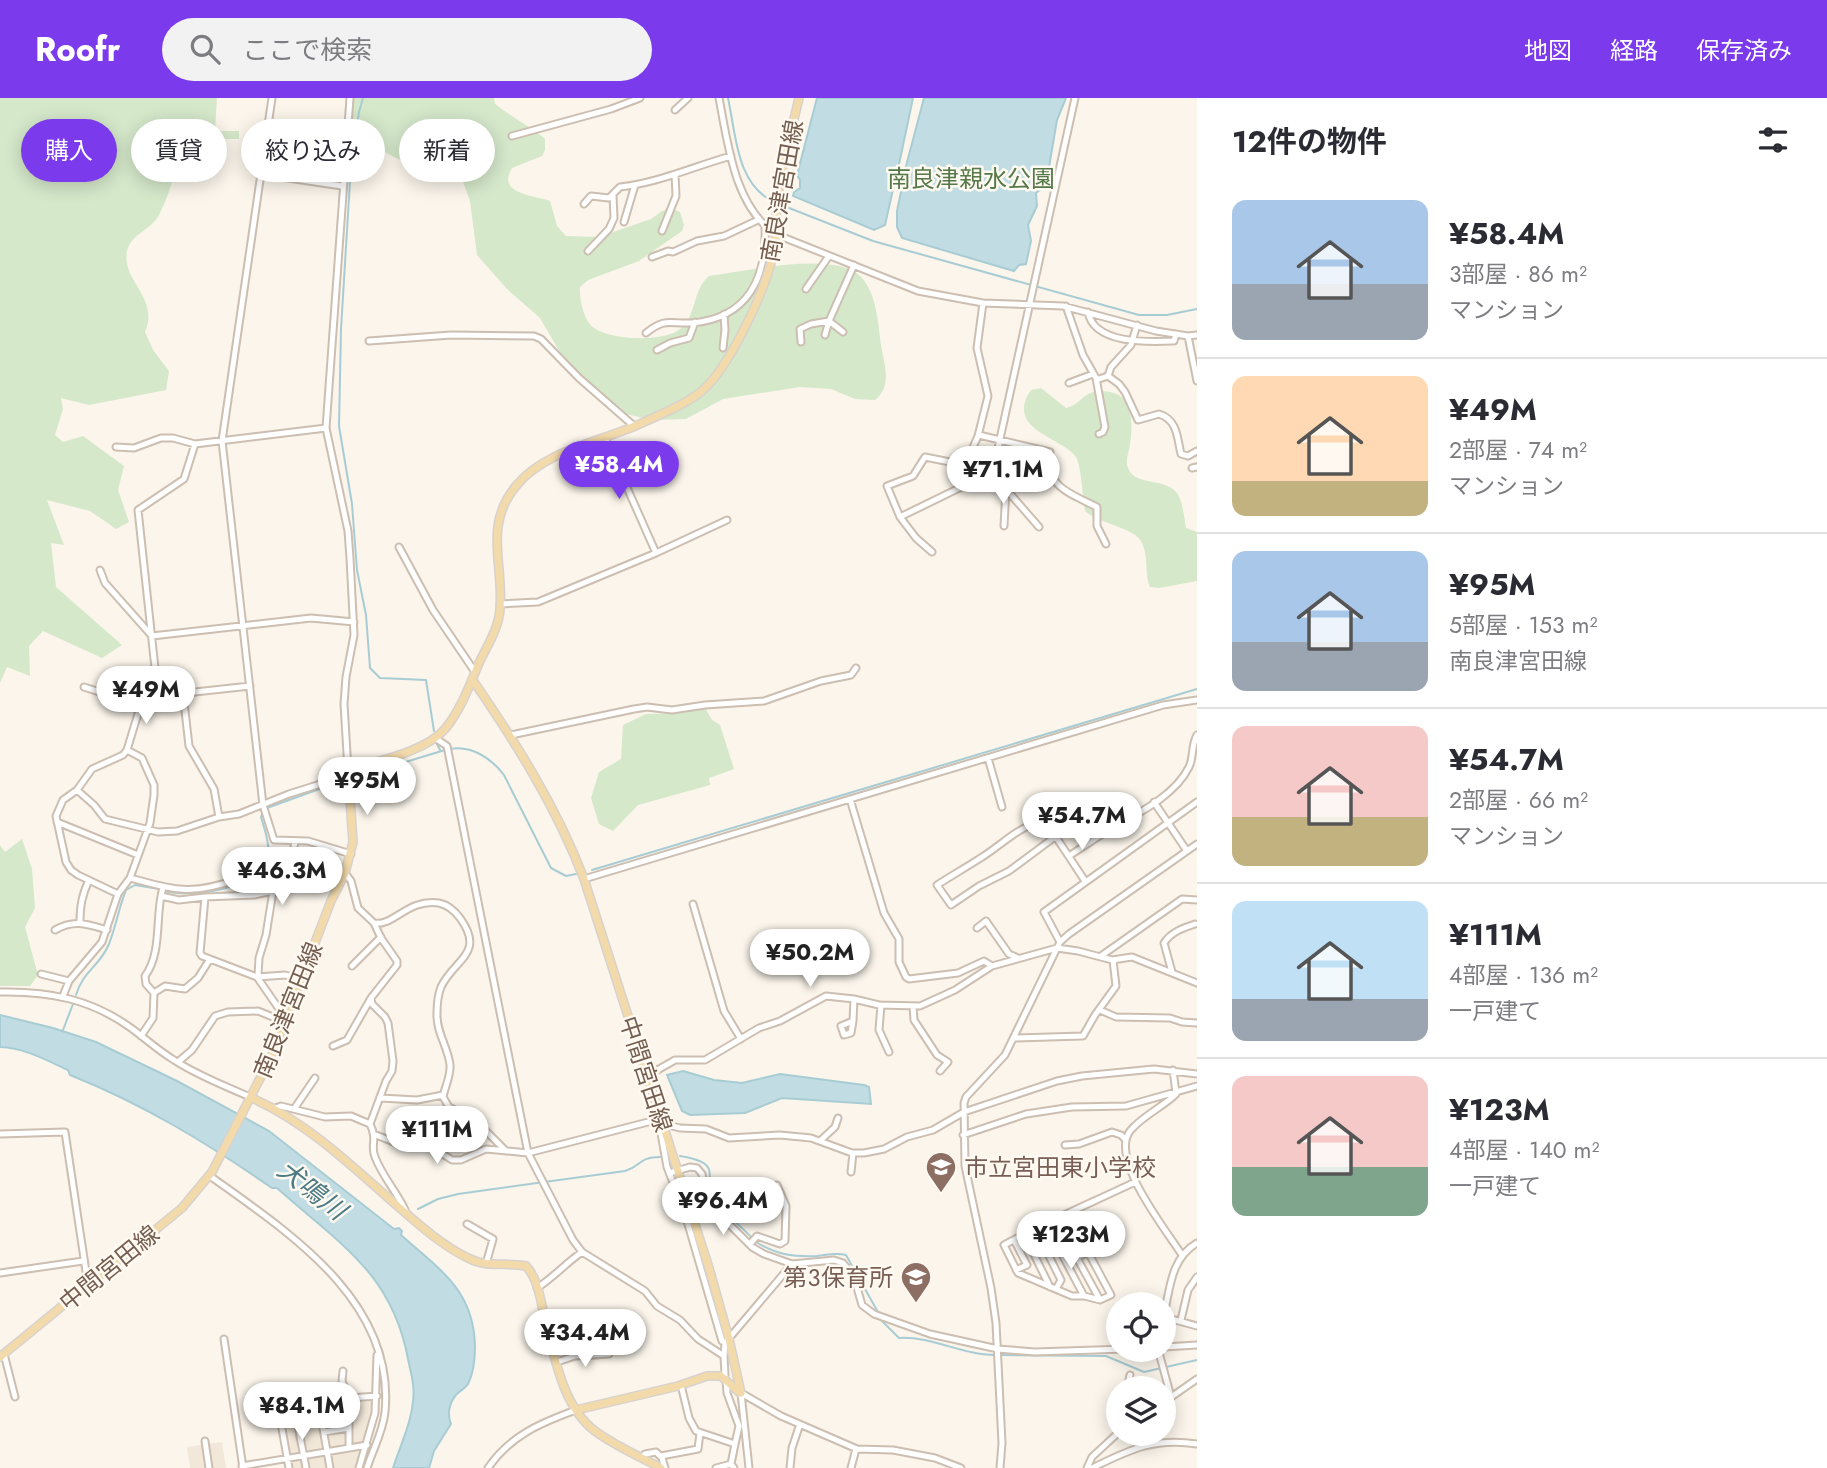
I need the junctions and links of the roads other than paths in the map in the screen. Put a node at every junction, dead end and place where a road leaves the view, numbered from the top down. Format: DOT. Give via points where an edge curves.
graph roads {
  1 [pos="272,98"];
  2 [pos="350,98"];
  3 [pos="618,98"];
  4 [pos="640,98"];
  5 [pos="688,98"];
  6 [pos="719,98"];
  7 [pos="799,98"];
  8 [pos="1075,98"];
  9 [pos="622,105"];
  10 [pos="675,110"];
  11 [pos="269,119"];
  12 [pos="512,135"];
  13 [pos="731,156"];
  14 [pos="675,174"];
  15 [pos="260,182"];
  16 [pos="315,182"];
  17 [pos="635,185"];
  18 [pos="342,186"];
  19 [pos="613,195"];
  20 [pos="584,204"];
  21 [pos="758,220"];
  22 [pos="624,222"];
  23 [pos="765,226"];
  24 [pos="662,231"];
  25 [pos="775,233"];
  26 [pos="588,251"];
  27 [pos="829,256"];
  28 [pos="652,257"];
  29 [pos="854,265"];
  30 [pos="806,289"];
  31 [pos="983,303"];
  32 [pos="1029,306"];
  33 [pos="1066,306"];
  34 [pos="1088,312"];
  35 [pos="724,314"];
  36 [pos="829,321"];
  37 [pos="695,322"];
  38 [pos="1137,325"];
  39 [pos="844,332"];
  40 [pos="646,333"];
  41 [pos="1176,334"];
  42 [pos="825,335"];
  43 [pos="1197,335"];
  44 [pos="1188,336"];
  45 [pos="369,341"];
  46 [pos="801,342"];
  47 [pos="1132,342"];
  48 [pos="723,348"];
  49 [pos="657,350"];
  50 [pos="1095,376"];
  51 [pos="1108,376"];
  52 [pos="1197,380"];
  53 [pos="1069,383"];
  54 [pos="635,426"];
  55 [pos="326,428"];
  56 [pos="979,435"];
  57 [pos="1099,435"];
  58 [pos="606,438"];
  59 [pos="1000,440"];
  60 [pos="222,441"];
  61 [pos="195,444"];
  62 [pos="116,447"];
  63 [pos="1197,452"];
  64 [pos="994,466"];
  65 [pos="1006,489"];
  66 [pos="900,517"];
  67 [pos="727,520"];
  68 [pos="1004,526"];
  69 [pos="1039,527"];
  70 [pos="1106,544"];
  71 [pos="399,547"];
  72 [pos="932,552"];
  73 [pos="656,553"];
  74 [pos="100,570"];
  75 [pos="500,604"];
  76 [pos="354,622"];
  77 [pos="243,626"];
  78 [pos="152,636"];
  79 [pos="856,668"];
  80 [pos="474,676"];
  81 [pos="250,686"];
  82 [pos="84,687"];
  83 [pos="183,693"];
  84 [pos="144,694"];
  85 [pos="159,696"];
  86 [pos="1197,699"];
  87 [pos="1197,735"];
  88 [pos="511,736"];
  89 [pos="435,738"];
  90 [pos="127,750"];
  91 [pos="988,758"];
  92 [pos="348,773"];
  93 [pos="77,790"];
  94 [pos="849,799"];
  95 [pos="1154,802"];
  96 [pos="1197,802"];
  97 [pos="263,805"];
  98 [pos="1002,807"];
  99 [pos="219,817"];
  100 [pos="57,822"];
  101 [pos="1168,822"];
  102 [pos="148,829"];
  103 [pos="1110,829"];
  104 [pos="1055,836"];
  105 [pos="295,841"];
  106 [pos="1197,844"];
  107 [pos="1187,851"];
  108 [pos="351,854"];
  109 [pos="138,855"];
  110 [pos="1069,856"];
  111 [pos="345,873"];
  112 [pos="130,878"];
  113 [pos="584,878"];
  114 [pos="239,879"];
  115 [pos="89,880"];
  116 [pos="1084,881"];
  117 [pos="272,891"];
  118 [pos="162,892"];
  119 [pos="118,894"];
  120 [pos="205,897"];
  121 [pos="1197,900"];
  122 [pos="693,904"];
  123 [pos="80,922"];
  124 [pos="374,923"];
  125 [pos="1195,924"];
  126 [pos="977,928"];
  127 [pos="55,930"];
  128 [pos="107,930"];
  129 [pos="484,930"];
  130 [pos="469,933"];
  131 [pos="381,937"];
  132 [pos="1060,942"];
  133 [pos="1057,948"];
  134 [pos="1101,956"];
  135 [pos="1021,958"];
  136 [pos="210,959"];
  137 [pos="1113,960"];
  138 [pos="352,966"];
  139 [pos="992,966"];
  140 [pos="1172,972"];
  141 [pos="41,974"];
  142 [pos="257,976"];
  143 [pos="302,979"];
  144 [pos="69,981"];
  145 [pos="1197,983"];
  146 [pos="0,992"];
  147 [pos="154,993"];
  148 [pos="63,996"];
  149 [pos="372,998"];
  150 [pos="854,999"];
  151 [pos="880,1005"];
  152 [pos="913,1006"];
  153 [pos="1100,1010"];
  154 [pos="285,1020"];
  155 [pos="853,1021"];
  156 [pos="1197,1023"];
  157 [pos="141,1036"];
  158 [pos="1014,1038"];
  159 [pos="741,1039"];
  160 [pos="333,1046"];
  161 [pos="889,1052"];
  162 [pos="177,1062"];
  163 [pos="1173,1070"];
  164 [pos="940,1071"];
  165 [pos="1196,1073"];
  166 [pos="647,1076"];
  167 [pos="315,1078"];
  168 [pos="1196,1087"];
  169 [pos="1176,1093"];
  170 [pos="443,1095"];
  171 [pos="380,1098"];
  172 [pos="250,1100"];
  173 [pos="275,1108"];
  174 [pos="294,1109"];
  175 [pos="964,1112"];
  176 [pos="838,1118"];
  177 [pos="370,1124"];
  178 [pos="661,1125"];
  179 [pos="0,1135"];
  180 [pos="376,1135"];
  181 [pos="963,1135"];
  182 [pos="821,1140"];
  183 [pos="1126,1140"];
  184 [pos="1065,1146"];
  185 [pos="506,1151"];
  186 [pos="528,1153"];
  187 [pos="853,1153"];
  188 [pos="673,1171"];
  189 [pos="851,1172"];
  190 [pos="211,1174"];
  191 [pos="1135,1182"];
  192 [pos="777,1185"];
  193 [pos="408,1215"];
  194 [pos="467,1224"];
  195 [pos="1046,1224"];
  196 [pos="1024,1234"];
  197 [pos="1014,1240"];
  198 [pos="1197,1243"];
  199 [pos="750,1244"];
  200 [pos="582,1252"];
  201 [pos="1048,1254"];
  202 [pos="1181,1255"];
  203 [pos="1077,1258"];
  204 [pos="83,1261"];
  205 [pos="1067,1263"];
  206 [pos="486,1264"];
  207 [pos="792,1264"];
  208 [pos="1016,1270"];
  209 [pos="0,1273"];
  210 [pos="1197,1278"];
  211 [pos="88,1285"];
  212 [pos="537,1288"];
  213 [pos="1053,1288"];
  214 [pos="1169,1292"];
  215 [pos="1084,1296"];
  216 [pos="1100,1300"];
  217 [pos="1176,1319"];
  218 [pos="1181,1320"];
  219 [pos="1197,1326"];
  220 [pos="224,1339"];
  221 [pos="636,1339"];
  222 [pos="726,1340"];
  223 [pos="376,1345"];
  224 [pos="1197,1345"];
  225 [pos="1176,1346"];
  226 [pos="1106,1350"];
  227 [pos="998,1352"];
  228 [pos="609,1354"];
  229 [pos="598,1355"];
  230 [pos="2,1356"];
  231 [pos="724,1356"];
  232 [pos="557,1362"];
  233 [pos="343,1371"];
  234 [pos="726,1378"];
  235 [pos="1197,1379"];
  236 [pos="681,1385"];
  237 [pos="741,1393"];
  238 [pos="1176,1394"];
  239 [pos="377,1396"];
  240 [pos="15,1397"];
  241 [pos="349,1398"];
  242 [pos="319,1406"];
  243 [pos="295,1410"];
  244 [pos="576,1410"];
  245 [pos="800,1424"];
  246 [pos="742,1426"];
  247 [pos="349,1428"];
  248 [pos="324,1432"];
  249 [pos="699,1433"];
  250 [pos="205,1441"];
  251 [pos="1106,1443"];
  252 [pos="1197,1444"];
  253 [pos="367,1445"];
  254 [pos="734,1445"];
  255 [pos="349,1448"];
  256 [pos="747,1448"];
  257 [pos="856,1448"];
  258 [pos="327,1452"];
  259 [pos="304,1455"];
  260 [pos="661,1456"];
  261 [pos="642,1457"];
  262 [pos="288,1458"];
  263 [pos="733,1466"];
  264 [pos="242,1467"];
  265 [pos="209,1468"];
  266 [pos="289,1468"];
  267 [pos="306,1468"];
  268 [pos="330,1468"];
  269 [pos="359,1468"];
  270 [pos="367,1468"];
  271 [pos="488,1468"];
  272 [pos="663,1468"];
  273 [pos="716,1468"];
  274 [pos="749,1468"];
  275 [pos="790,1468"];
  276 [pos="851,1468"];
  277 [pos="961,1468"];
  278 [pos="1000,1468"];
  279 [pos="1087,1468"];
  280 [pos="1092,1468"];
  1 -- 11 [label="street"];
  2 -- 18 [label="street"];
  3 -- 9 [label="street"];
  4 -- 9 [label="street"];
  5 -- 10 [label="street"];
  6 -- 13 [label="street"];
  7 -- 25 [label="main road, 南良津宮田線"];
  8 -- 32 [label="street"];
  9 -- 12 [label="street"];
  13 -- 14 [label="street"];
  13 -- 21 [label="street"];
  14 -- 17 [label="street"];
  14 -- 24 [label="street" via="676,197"];
  15 -- 60 [label="street"];
  16 -- 18 [label="street"];
  17 -- 19 [label="street" via="620,187"];
  17 -- 22 [label="street"];
  18 -- 55 [label="street"];
  19 -- 20 [label="street" via="591,196"];
  19 -- 26 [label="street" via="614,218"];
  21 -- 23 [label="street"];
  21 -- 28 [label="street" via="724,236"];
  23 -- 25 [label="street"];
  23 -- 35 [label="street" via="760,276 743,302"];
  25 -- 27 [label="street"];
  25 -- 54 [label="main road, 南良津宮田線" via="766,276 733,352 717,375 683,404"];
  27 -- 29 [label="street"];
  27 -- 30 [label="street"];
  29 -- 31 [label="street" via="910,289"];
  29 -- 36 [label="street"];
  31 -- 32 [label="street"];
  31 -- 56 [label="street" via="976,341 988,396"];
  32 -- 33 [label="street"];
  32 -- 59 [label="street"];
  33 -- 34 [label="street"];
  33 -- 50 [label="street"];
  34 -- 38 [label="street"];
  34 -- 47 [label="street" via="1102,329"];
  35 -- 37 [label="street"];
  35 -- 48 [label="street"];
  36 -- 39 [label="street"];
  36 -- 42 [label="street"];
  36 -- 46 [label="street" via="804,326 799,331"];
  37 -- 40 [label="street" via="663,322"];
  37 -- 49 [label="street" via="689,338"];
  38 -- 41 [label="street"];
  38 -- 47 [label="street"];
  41 -- 44 [label="street"];
  41 -- 47 [label="street" via="1174,341"];
  43 -- 44 [label="street"];
  44 -- 52 [label="street"];
  45 -- 54 [label="street" via="451,335 534,336"];
  47 -- 51 [label="street"];
  50 -- 51 [label="street"];
  50 -- 53 [label="street"];
  50 -- 57 [label="street" via="1105,427"];
  51 -- 63 [label="street" via="1125,392 1138,420 1163,415 1174,424 1181,454"];
  54 -- 58 [label="main road, 南良津宮田線"];
  55 -- 60 [label="street"];
  55 -- 76 [label="street" via="348,531"];
  56 -- 59 [label="street"];
  56 -- 66 [label="street" via="962,461 925,457 913,477 887,486"];
  58 -- 73 [label="street"];
  58 -- 75 [label="main road, 南良津宮田線" via="533,469 516,486 497,525"];
  59 -- 64 [label="street"];
  59 -- 70 [label="street" via="1050,452 1047,466 1056,485 1097,507 1097,526"];
  60 -- 61 [label="street"];
  60 -- 77 [label="street"];
  61 -- 62 [label="street" via="161,438 134,447"];
  61 -- 78 [label="street" via="184,479 138,510"];
  64 -- 65 [label="street"];
  64 -- 66 [label="street" via="986,475"];
  65 -- 68 [label="street"];
  65 -- 69 [label="street"];
  66 -- 72 [label="street"];
  67 -- 73 [label="street"];
  71 -- 80 [label="street"];
  73 -- 75 [label="street" via="538,602"];
  74 -- 78 [label="street" via="105,583"];
  75 -- 80 [label="main road, 南良津宮田線" via="497,623"];
  76 -- 77 [label="street" via="311,618"];
  76 -- 92 [label="street" via="344,693"];
  77 -- 78 [label="street"];
  77 -- 81 [label="street"];
  78 -- 85 [label="street"];
  79 -- 88 [label="street" via="851,675 764,701 672,710 647,707"];
  80 -- 88 [label="main road, 中間宮田線"];
  80 -- 89 [label="main road, 南良津宮田線" via="450,722"];
  81 -- 83 [label="street"];
  81 -- 97 [label="street"];
  82 -- 84 [label="street" via="109,695"];
  83 -- 85 [label="street"];
  83 -- 99 [label="street" via="189,746 211,782"];
  84 -- 85 [label="street"];
  84 -- 90 [label="street"];
  86 -- 91 [label="street"];
  87 -- 95 [label="street" via="1191,765 1177,786"];
  88 -- 113 [label="main road, 中間宮田線" via="557,816"];
  89 -- 92 [label="main road, 南良津宮田線"];
  89 -- 129 [label="street" via="447,750"];
  90 -- 93 [label="street" via="92,769"];
  90 -- 102 [label="street" via="142,758 154,785"];
  91 -- 94 [label="street"];
  91 -- 98 [label="street"];
  92 -- 97 [label="street"];
  92 -- 108 [label="main road, 南良津宮田線"];
  93 -- 100 [label="street" via="63,800"];
  93 -- 102 [label="street" via="105,820"];
  94 -- 113 [label="street"];
  94 -- 139 [label="street" via="884,913 899,939 899,962 906,977 958,973 984,961"];
  95 -- 101 [label="street"];
  95 -- 103 [label="street"];
  96 -- 101 [label="street"];
  97 -- 99 [label="street"];
  97 -- 105 [label="street" via="274,840"];
  99 -- 102 [label="street" via="177,831"];
  100 -- 109 [label="street"];
  100 -- 115 [label="street" via="66,862"];
  101 -- 107 [label="street"];
  101 -- 116 [label="street"];
  102 -- 109 [label="street"];
  103 -- 104 [label="street" via="1095,807"];
  103 -- 110 [label="street"];
  104 -- 104 [label="street" via="1009,871 951,905 937,885 1027,825 1044,821"];
  104 -- 110 [label="street"];
  105 -- 108 [label="street"];
  105 -- 117 [label="street" via="291,864"];
  106 -- 107 [label="street"];
  107 -- 132 [label="street"];
  108 -- 111 [label="main road, 南良津宮田線"];
  109 -- 112 [label="street"];
  110 -- 116 [label="street"];
  111 -- 124 [label="street" via="358,908"];
  111 -- 143 [label="main road, 南良津宮田線"];
  112 -- 118 [label="street"];
  112 -- 119 [label="street"];
  113 -- 166 [label="main road, 中間宮田線"];
  114 -- 118 [label="street" via="201,889"];
  115 -- 119 [label="street"];
  115 -- 123 [label="street" via="80,900"];
  116 -- 132 [label="street" via="1044,912"];
  117 -- 120 [label="street"];
  117 -- 142 [label="street"];
  118 -- 120 [label="street" via="179,900"];
  118 -- 147 [label="street" via="155,950 145,976"];
  119 -- 128 [label="street"];
  120 -- 136 [label="street" via="200,953"];
  121 -- 134 [label="street" via="1182,900"];
  122 -- 159 [label="street" via="724,1011"];
  123 -- 127 [label="street" via="68,922"];
  123 -- 128 [label="street"];
  124 -- 130 [label="street" via="384,924 410,907 439,904 449,906"];
  124 -- 131 [label="street"];
  125 -- 140 [label="street" via="1181,928 1164,943"];
  126 -- 135 [label="street" via="986,921 1009,954"];
  128 -- 144 [label="street" via="91,958"];
  129 -- 130 [label="street"];
  129 -- 186 [label="street"];
  130 -- 170 [label="street" via="466,957 442,985 438,1000 438,1028 450,1067"];
  131 -- 138 [label="street"];
  131 -- 149 [label="street" via="397,965"];
  132 -- 133 [label="street"];
  133 -- 134 [label="street"];
  133 -- 135 [label="street"];
  133 -- 158 [label="street"];
  134 -- 137 [label="street"];
  135 -- 139 [label="street"];
  136 -- 142 [label="street"];
  136 -- 147 [label="street" via="185,989 164,986"];
  137 -- 140 [label="street" via="1132,957"];
  137 -- 153 [label="street" via="1116,986"];
  139 -- 152 [label="street" via="955,990"];
  140 -- 145 [label="street"];
  141 -- 144 [label="street"];
  142 -- 143 [label="street"];
  142 -- 154 [label="street"];
  143 -- 154 [label="main road, 南良津宮田線"];
  144 -- 148 [label="street"];
  146 -- 148 [label="street"];
  147 -- 157 [label="street" via="153,1018"];
  148 -- 157 [label="street" via="109,1013"];
  149 -- 160 [label="street" via="347,1040"];
  149 -- 171 [label="street" via="388,1023 393,1061"];
  150 -- 151 [label="street"];
  150 -- 155 [label="street"];
  150 -- 159 [label="street" via="818,999"];
  151 -- 152 [label="street"];
  151 -- 161 [label="street" via="879,1030"];
  152 -- 164 [label="street" via="914,1020 937,1055 948,1062"];
  153 -- 156 [label="street" via="1116,1017"];
  153 -- 158 [label="street" via="1083,1036"];
  154 -- 162 [label="street" via="258,1011 215,1016"];
  154 -- 172 [label="main road, 南良津宮田線"];
  157 -- 162 [label="street"];
  158 -- 175 [label="street" via="995,1068 966,1097"];
  159 -- 166 [label="street" via="705,1060 675,1060"];
  162 -- 172 [label="street"];
  163 -- 165 [label="street"];
  163 -- 169 [label="street"];
  163 -- 175 [label="street" via="1132,1070 1069,1079"];
  165 -- 168 [label="street"];
  166 -- 178 [label="main road, 中間宮田線"];
  167 -- 174 [label="street"];
  168 -- 169 [label="street"];
  169 -- 181 [label="street" via="1116,1107 1026,1114"];
  169 -- 183 [label="street" via="1132,1128"];
  170 -- 171 [label="street" via="417,1100"];
  170 -- 185 [label="street" via="449,1107 476,1121"];
  171 -- 177 [label="street"];
  172 -- 173 [label="main road"];
  172 -- 190 [label="main road, 中間宮田線"];
  173 -- 174 [label="street"];
  173 -- 193 [label="main road"];
  174 -- 177 [label="street" via="325,1117 351,1116"];
  175 -- 181 [label="street"];
  175 -- 187 [label="street" via="884,1149"];
  176 -- 182 [label="street"];
  177 -- 180 [label="street"];
  178 -- 182 [label="street" via="706,1129 729,1138"];
  178 -- 186 [label="street" via="652,1121"];
  178 -- 188 [label="main road, 中間宮田線"];
  179 -- 204 [label="street" via="65,1132"];
  180 -- 185 [label="street" via="404,1146 430,1146 452,1160 486,1149"];
  180 -- 193 [label="street" via="373,1153"];
  181 -- 227 [label="street" via="965,1166 994,1304"];
  182 -- 187 [label="street"];
  183 -- 184 [label="street" via="1112,1132"];
  183 -- 191 [label="street"];
  185 -- 186 [label="street"];
  186 -- 200 [label="street" via="563,1225"];
  187 -- 189 [label="street"];
  188 -- 199 [label="street" via="697,1168 709,1202"];
  188 -- 222 [label="main road, 中間宮田線" via="709,1268"];
  190 -- 211 [label="main road, 中間宮田線" via="182,1208"];
  190 -- 223 [label="street" via="323,1265 360,1310"];
  191 -- 195 [label="street"];
  191 -- 202 [label="street"];
  192 -- 199 [label="street" via="786,1206 785,1241 780,1244 757,1236"];
  193 -- 206 [label="main road" via="466,1257"];
  194 -- 206 [label="street" via="493,1239"];
  195 -- 196 [label="street"];
  195 -- 205 [label="street"];
  196 -- 197 [label="street"];
  196 -- 213 [label="street"];
  197 -- 208 [label="street" via="1004,1245"];
  197 -- 208 [label="street" via="1027,1265"];
  198 -- 202 [label="street"];
  199 -- 207 [label="street" via="764,1255"];
  200 -- 212 [label="street"];
  200 -- 231 [label="street" via="645,1291 657,1306"];
  201 -- 213 [label="street" via="1061,1280"];
  202 -- 214 [label="street"];
  203 -- 205 [label="street"];
  203 -- 216 [label="street"];
  203 -- 216 [label="street" via="1088,1252 1111,1295"];
  204 -- 209 [label="street"];
  204 -- 211 [label="street"];
  205 -- 215 [label="street"];
  206 -- 212 [label="main road" via="526,1266"];
  207 -- 222 [label="street"];
  207 -- 227 [label="street" via="843,1263 854,1277 863,1305 874,1314"];
  208 -- 213 [label="street"];
  210 -- 218 [label="street" via="1188,1290"];
  211 -- 230 [label="main road, 中間宮田線"];
  212 -- 232 [label="main road"];
  213 -- 215 [label="street"];
  215 -- 216 [label="street"];
  217 -- 218 [label="street"];
  218 -- 219 [label="street"];
  220 -- 264 [label="street"];
  221 -- 229 [label="street" via="615,1328 614,1342 598,1343"];
  222 -- 231 [label="street"];
  222 -- 237 [label="main road, 中間宮田線"];
  223 -- 239 [label="street"];
  223 -- 270 [label="street" via="383,1370 385,1410"];
  224 -- 225 [label="street"];
  226 -- 227 [label="street"];
  227 -- 278 [label="street"];
  228 -- 229 [label="street"];
  229 -- 232 [label="street"];
  230 -- 240 [label="street"];
  231 -- 234 [label="street"];
  232 -- 244 [label="main road"];
  233 -- 241 [label="street"];
  234 -- 236 [label="main road" via="707,1376"];
  234 -- 237 [label="main road"];
  234 -- 246 [label="street" via="727,1393"];
  235 -- 238 [label="street"];
  236 -- 244 [label="main road"];
  236 -- 249 [label="street" via="689,1418"];
  237 -- 245 [label="street"];
  237 -- 246 [label="street"];
  239 -- 241 [label="street"];
  239 -- 253 [label="street"];
  241 -- 242 [label="street"];
  241 -- 247 [label="street"];
  242 -- 243 [label="street"];
  242 -- 248 [label="street"];
  243 -- 259 [label="street"];
  243 -- 262 [label="street" via="279,1412"];
  244 -- 261 [label="main road" via="596,1432"];
  244 -- 271 [label="street" via="517,1437"];
  245 -- 257 [label="street"];
  245 -- 275 [label="street"];
  246 -- 254 [label="street"];
  246 -- 256 [label="street"];
  247 -- 248 [label="street"];
  247 -- 255 [label="street"];
  248 -- 258 [label="street"];
  249 -- 254 [label="street"];
  249 -- 260 [label="street" via="698,1449"];
  250 -- 265 [label="street"];
  251 -- 279 [label="street"];
  252 -- 280 [label="street" via="1147,1444"];
  253 -- 255 [label="street"];
  253 -- 269 [label="street"];
  254 -- 256 [label="street"];
  254 -- 263 [label="street"];
  255 -- 258 [label="street"];
  256 -- 274 [label="street"];
  257 -- 276 [label="street"];
  257 -- 277 [label="street" via="893,1450"];
  258 -- 259 [label="street"];
  258 -- 268 [label="street"];
  259 -- 262 [label="street"];
  259 -- 267 [label="street"];
  260 -- 261 [label="street" via="651,1452"];
  260 -- 272 [label="street"];
  261 -- 272 [label="main road"];
  262 -- 264 [label="street"];
  262 -- 266 [label="street"];
  263 -- 273 [label="street"];
}
